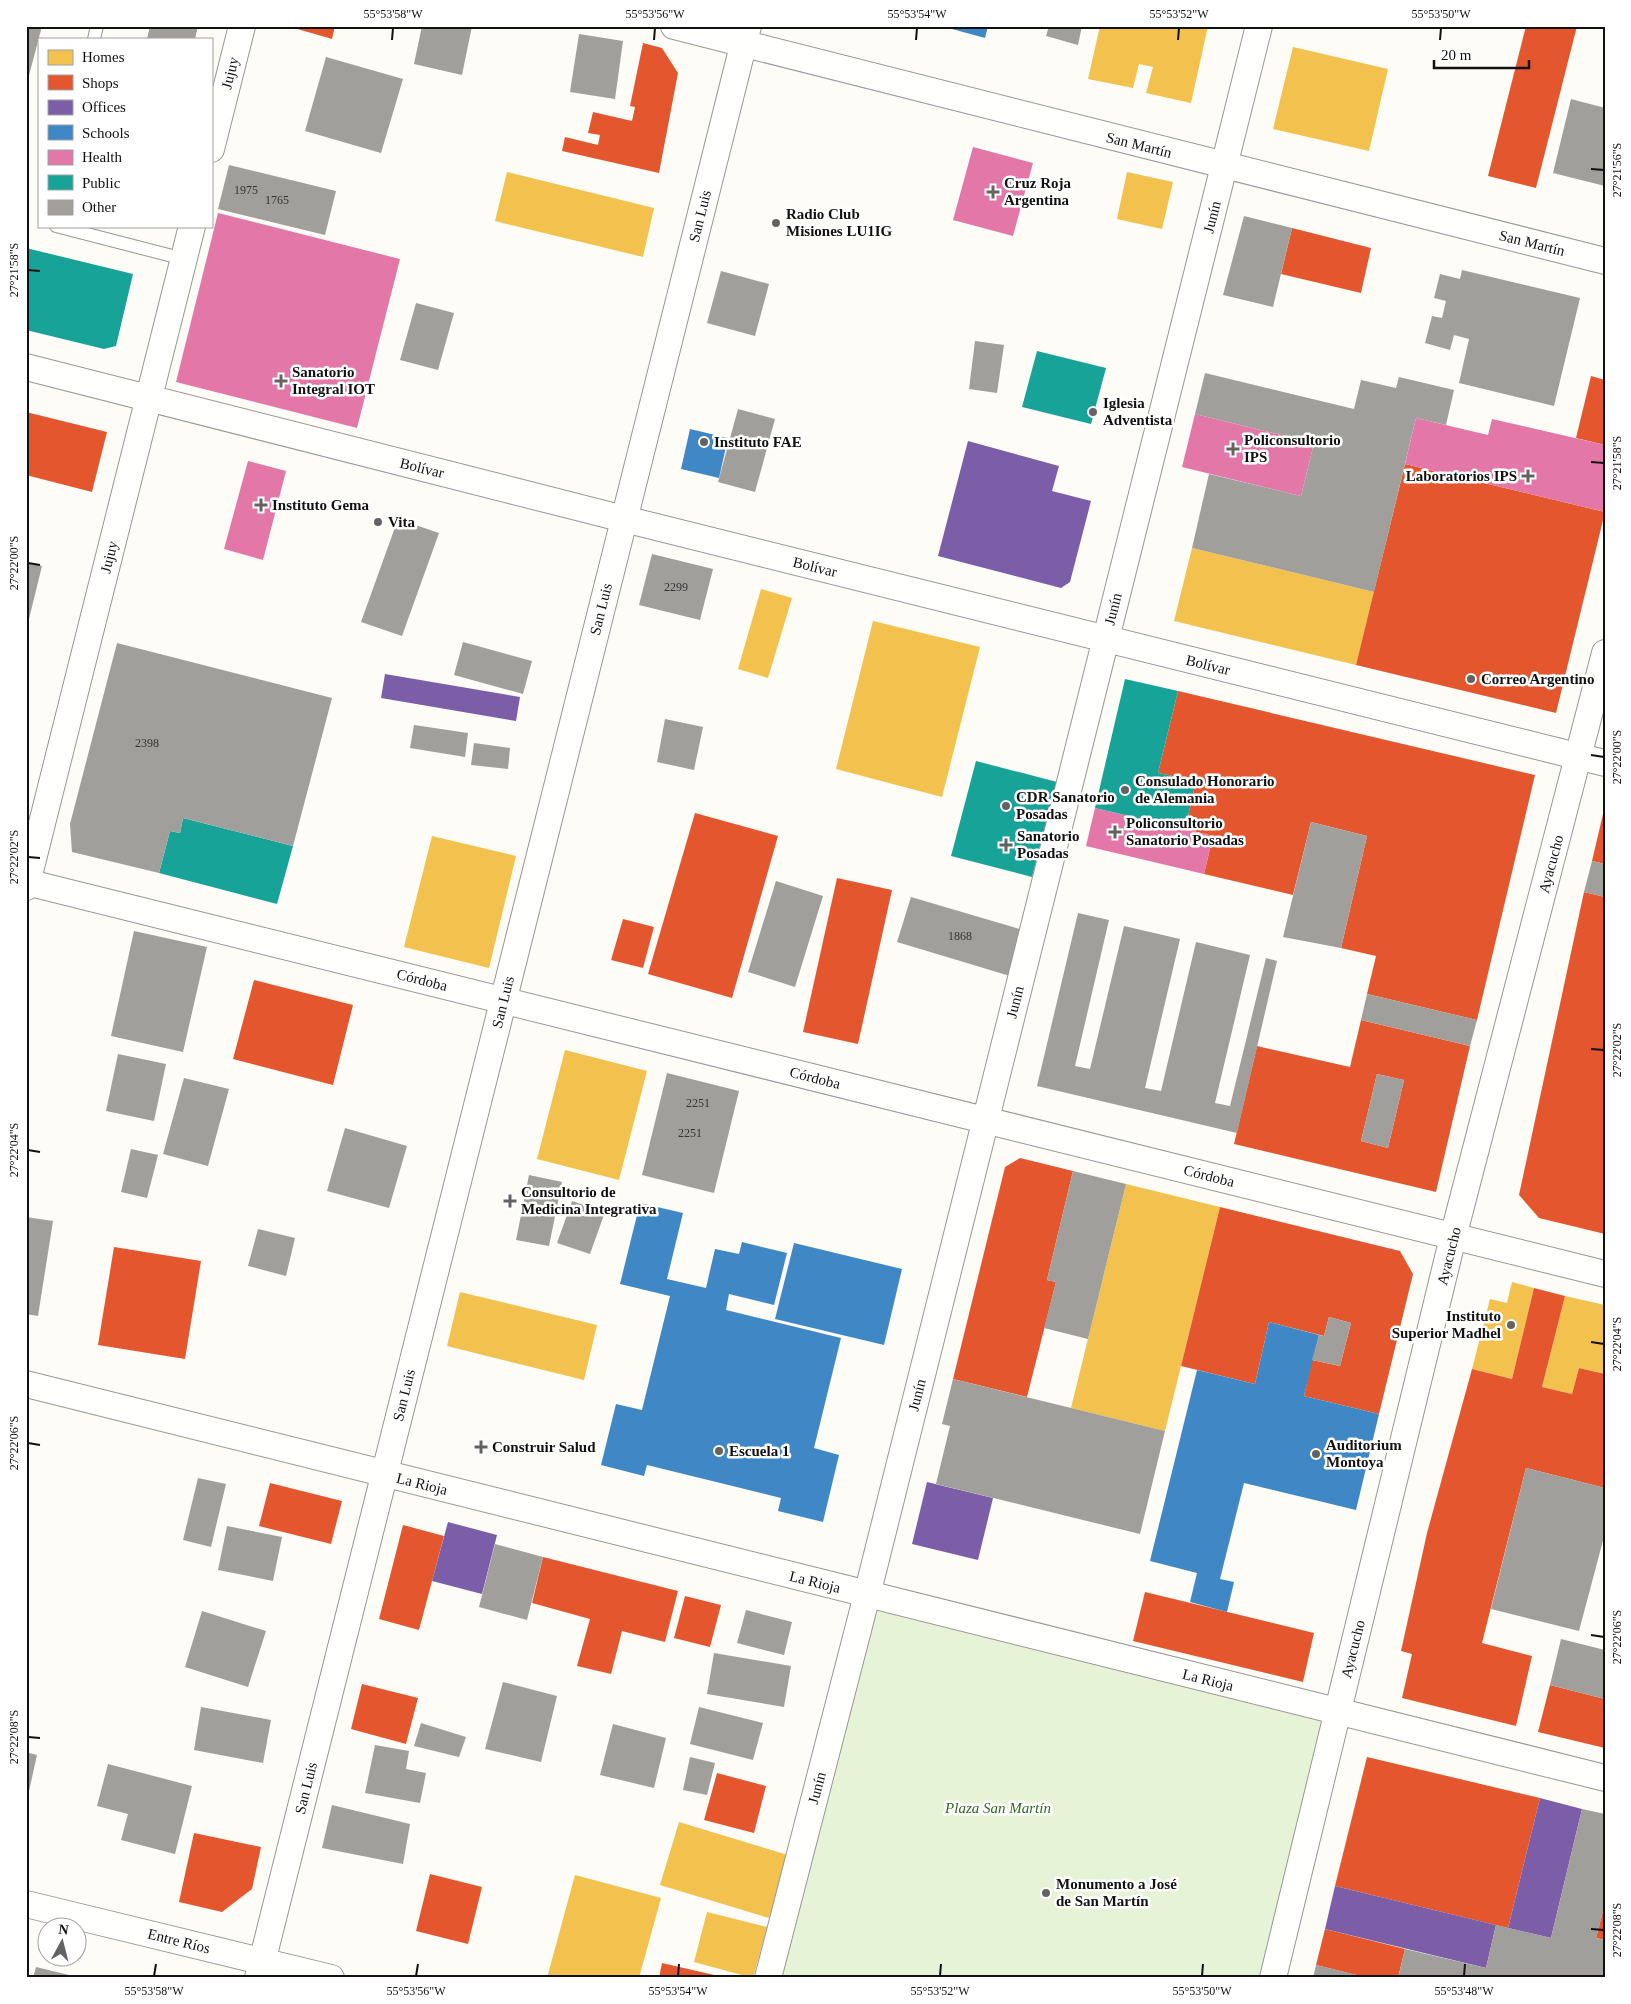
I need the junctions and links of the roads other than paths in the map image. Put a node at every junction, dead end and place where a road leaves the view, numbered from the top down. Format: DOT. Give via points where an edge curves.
graph roads {
  1 [pos="242,26"];
  2 [pos="674,26"];
  3 [pos="1259,26"];
  4 [pos="746,35"];
  5 [pos="212,145"];
  6 [pos="1224,166"];
  7 [pos="64,228"];
  8 [pos="192,228"];
  9 [pos="184,259"];
  10 [pos="1605,261"];
  11 [pos="26,367"];
  12 [pos="148,399"];
  13 [pos="624,520"];
  14 [pos="1106,639"];
  15 [pos="1605,653"];
  16 [pos="1579,757"];
  17 [pos="1605,763"];
  18 [pos="27,883"];
  19 [pos="503,1000"];
  20 [pos="986,1120"];
  21 [pos="1454,1236"];
  22 [pos="1605,1274"];
  23 [pos="26,1384"];
  24 [pos="384,1475"];
  25 [pos="867,1595"];
  26 [pos="1338,1712"];
  27 [pos="1605,1778"];
  28 [pos="26,1904"];
  29 [pos="260,1969"];
  30 [pos="331,1978"];
  31 [pos="768,1978"];
  32 [pos="1273,1978"];
  1 -- 5 [label="street, Jujuy"];
  2 -- 4 [label="street, San Martín"];
  3 -- 6 [label="street, Junín"];
  4 -- 6 [label="street, San Martín"];
  4 -- 13 [label="street, San Luis"];
  6 -- 10 [label="street, San Martín"];
  6 -- 14 [label="street, Junín"];
  7 -- 9 [label="lane"];
  8 -- 9 [label="street, Jujuy"];
  9 -- 12 [label="street, Jujuy"];
  11 -- 12 [label="street, Bolívar"];
  12 -- 13 [label="street, Bolívar"];
  12 -- 18 [label="street, Jujuy"];
  13 -- 14 [label="street, Bolívar"];
  13 -- 19 [label="street, San Luis"];
  14 -- 16 [label="street, Bolívar"];
  14 -- 20 [label="street, Junín"];
  15 -- 16 [label="street, Ayacucho"];
  16 -- 17 [label="street, Bolívar"];
  16 -- 21 [label="street, Ayacucho"];
  18 -- 19 [label="street, Córdoba"];
  19 -- 20 [label="street, Córdoba"];
  19 -- 24 [label="street, San Luis"];
  20 -- 21 [label="street, Córdoba"];
  20 -- 25 [label="street, Junín"];
  21 -- 22 [label="street, Córdoba"];
  21 -- 26 [label="street, Ayacucho"];
  23 -- 24 [label="street, La Rioja"];
  24 -- 25 [label="street, La Rioja"];
  24 -- 29 [label="street, San Luis"];
  25 -- 26 [label="street, La Rioja"];
  25 -- 31 [label="street, Junín"];
  26 -- 27 [label="street, La Rioja"];
  26 -- 32 [label="street, Ayacucho"];
  28 -- 29 [label="street, Entre Ríos"];
  29 -- 30 [label="street, Entre Ríos"];
}
